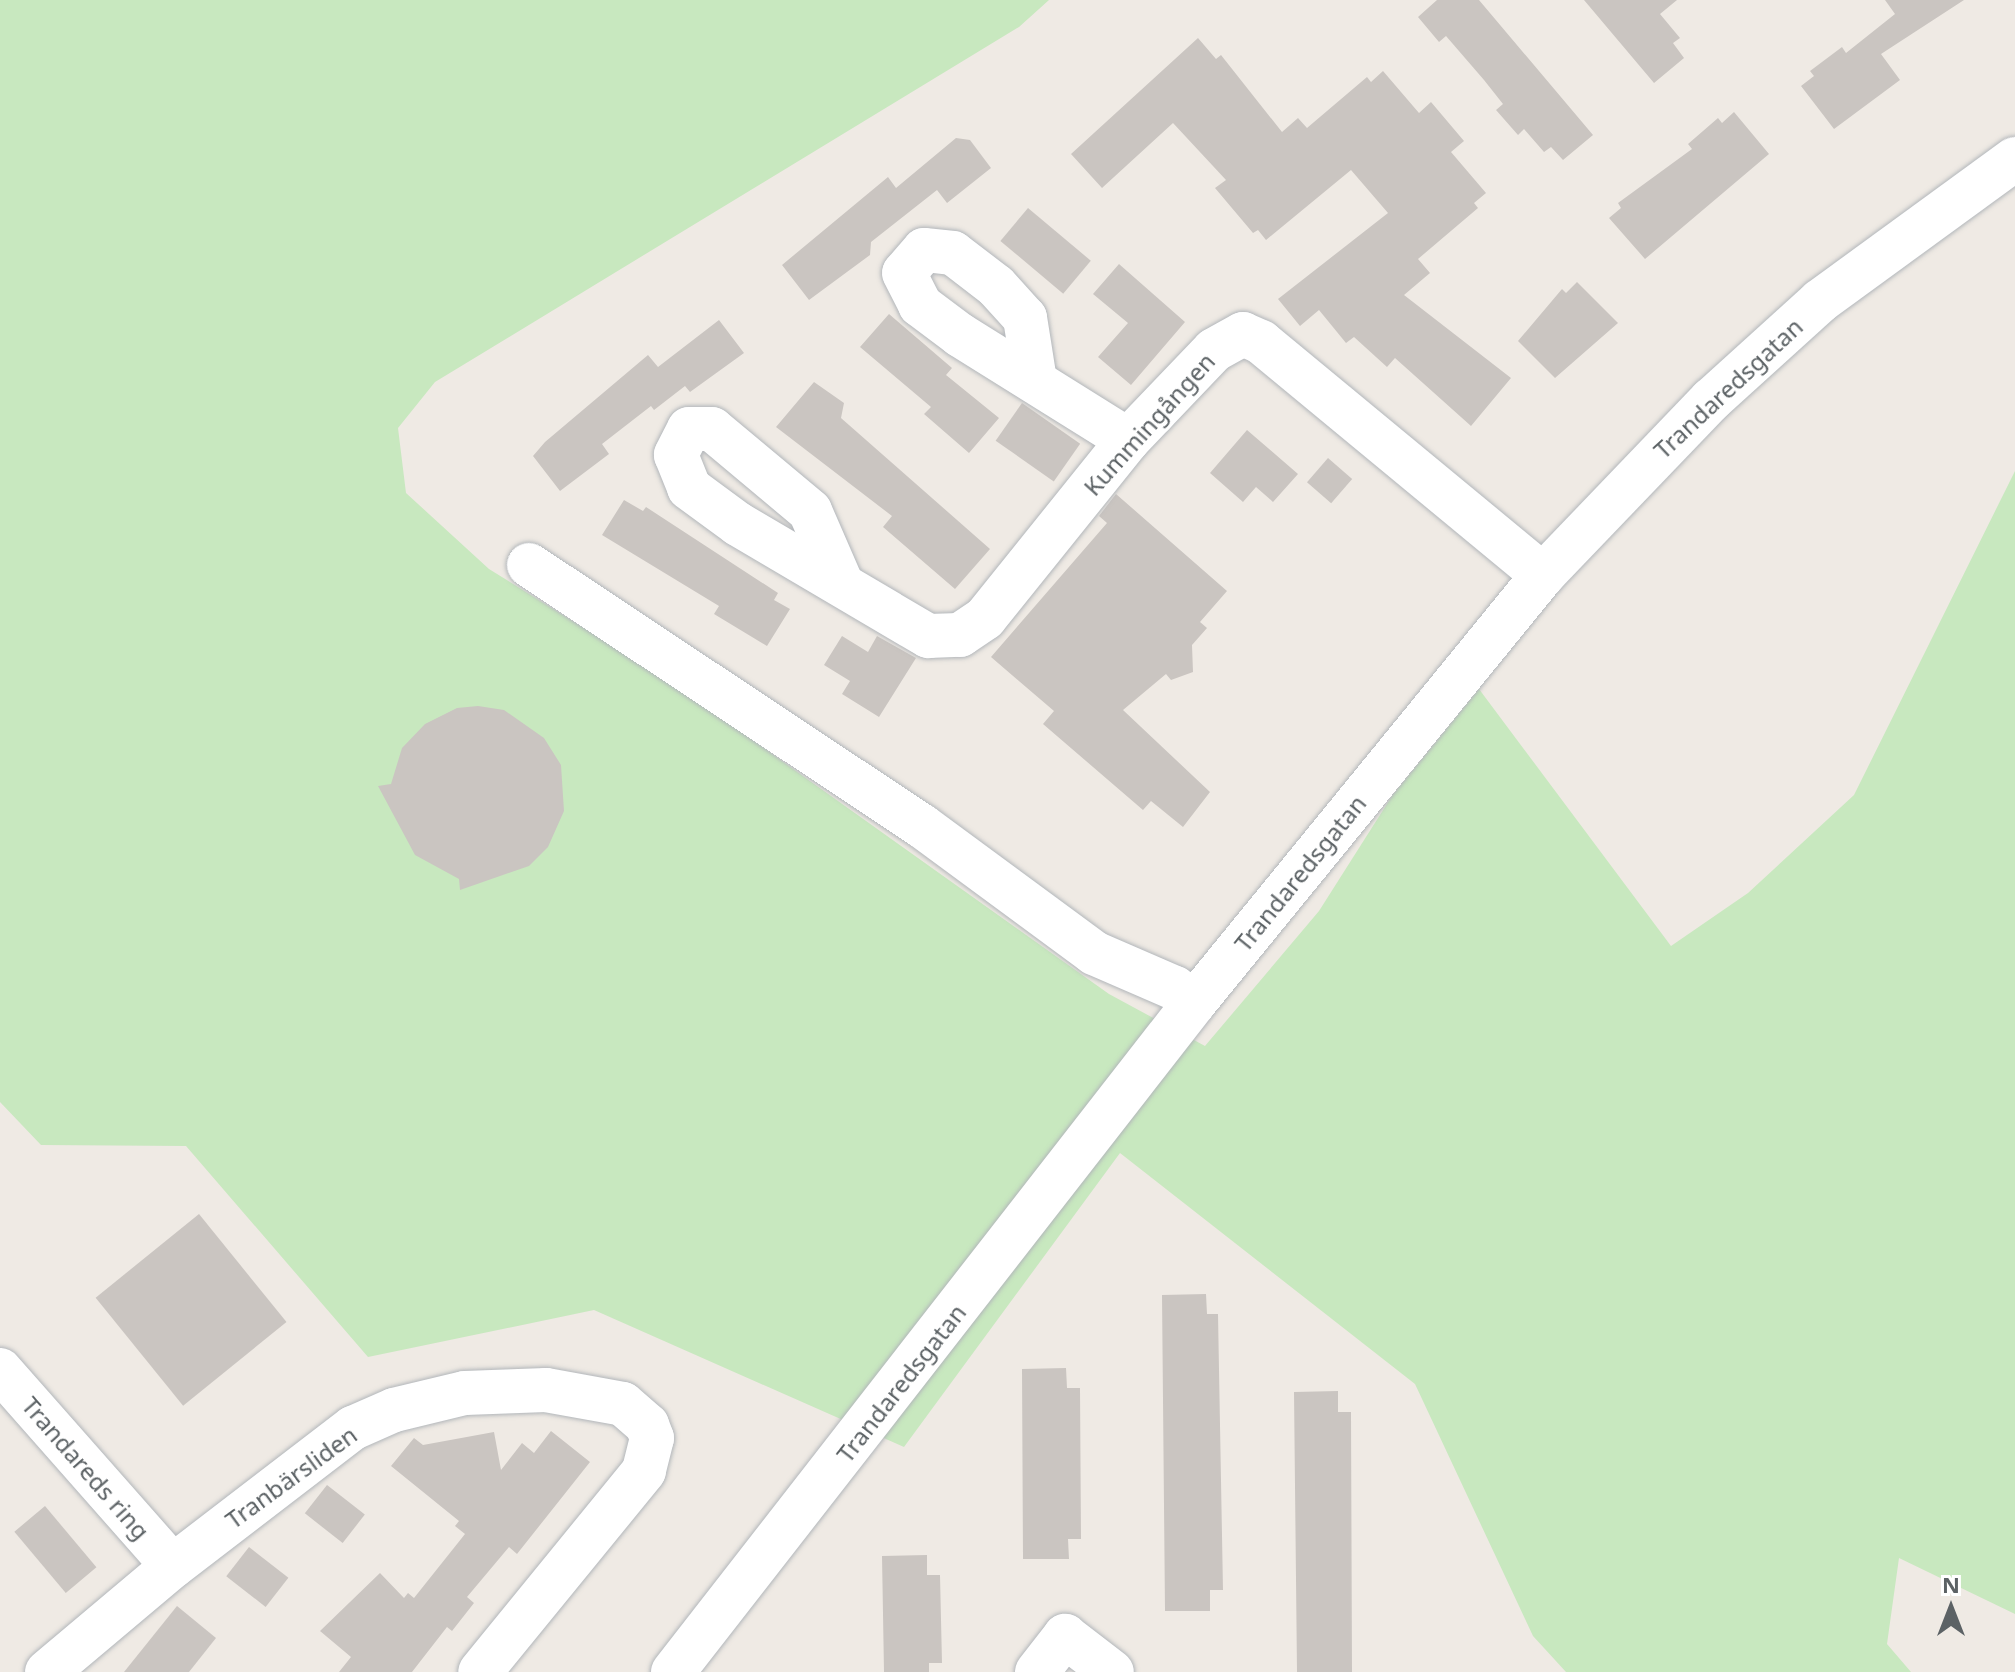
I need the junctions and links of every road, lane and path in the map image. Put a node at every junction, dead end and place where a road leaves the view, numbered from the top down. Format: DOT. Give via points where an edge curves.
graph roads {
  1 [pos="2015,159"];
  2 [pos="1035,381"];
  3 [pos="1128,440"];
  4 [pos="529,565"];
  5 [pos="1543,575"];
  6 [pos="840,580"];
  7 [pos="1194,1003"];
  8 [pos="0,1370"];
  9 [pos="173,1566"];
  10 [pos="47,1672"];
  11 [pos="480,1672"];
  12 [pos="673,1672"];
  13 [pos="1037,1672"];
  14 [pos="1112,1672"];
  1 -- 5 [label="street, Trandaredsgatan" via="1820,301 1711,400"];
  2 -- 3 [label="street"];
  3 -- 5 [label="street, Kummingången" via="1214,350 1243,334 1261,342"];
  3 -- 6 [label="street, Kummingången" via="985,618 960,635 928,636"];
  4 -- 7 [label="street" via="922,826 1094,953 1175,988"];
  5 -- 7 [label="street, Trandaredsgatan"];
  7 -- 12 [label="street, Trandaredsgatan"];
  8 -- 9 [label="street, Trandareds ring"];
  9 -- 10 [label="street, Tranbärsliden"];
  9 -- 11 [label="street, Tranbärsliden" via="324,1446 394,1410 465,1393 513,1389 574,1392 623,1404 647,1425 652,1438 644,1471"];
  13 -- 14 [label="street" via="1065,1636"];
}
